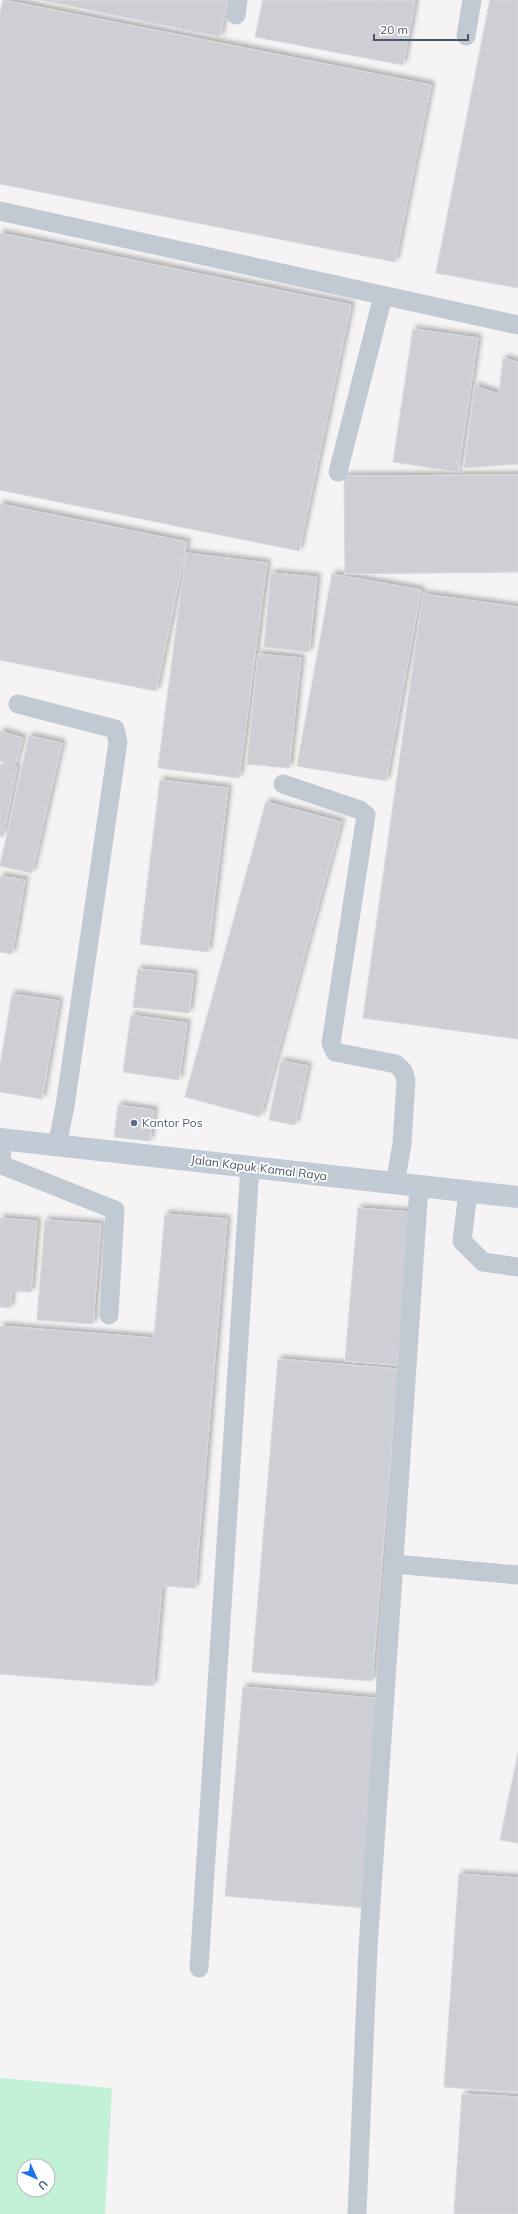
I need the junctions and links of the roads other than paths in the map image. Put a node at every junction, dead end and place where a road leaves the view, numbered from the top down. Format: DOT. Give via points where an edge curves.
graph roads {
  1 [pos="472,0"];
  2 [pos="466,36"];
  3 [pos="0,211"];
  4 [pos="383,296"];
  5 [pos="518,325"];
  6 [pos="338,472"];
  7 [pos="18,704"];
  8 [pos="283,784"];
  9 [pos="0,1139"];
  10 [pos="57,1146"];
  11 [pos="250,1166"];
  12 [pos="395,1184"];
  13 [pos="419,1187"];
  14 [pos="468,1192"];
  15 [pos="518,1197"];
  16 [pos="518,1267"];
  17 [pos="109,1315"];
  18 [pos="394,1564"];
  19 [pos="518,1575"];
  20 [pos="199,1968"];
  21 [pos="357,2214"];
  1 -- 2 [label="lane"];
  3 -- 4 [label="lane"];
  4 -- 5 [label="lane"];
  4 -- 6 [label="lane"];
  7 -- 10 [label="lane" via="114,729 118,742"];
  8 -- 12 [label="lane" via="360,810 366,815 331,1043 335,1052 396,1064 404,1071 406,1080 402,1144"];
  9 -- 10 [label="main road, Jalan Kapuk Kamal Raya"];
  9 -- 17 [label="lane" via="2,1165 115,1210"];
  10 -- 11 [label="main road, Jalan Kapuk Kamal Raya"];
  11 -- 12 [label="main road, Jalan Kapuk Kamal Raya"];
  11 -- 20 [label="lane"];
  12 -- 13 [label="main road, Jalan Kapuk Kamal Raya"];
  13 -- 14 [label="main road, Jalan Kapuk Kamal Raya"];
  13 -- 18 [label="lane"];
  14 -- 15 [label="main road, Jalan Kapuk Kamal Raya"];
  14 -- 16 [label="lane" via="462,1241 483,1262"];
  18 -- 19 [label="lane"];
  18 -- 21 [label="lane" via="368,1948"];
}
